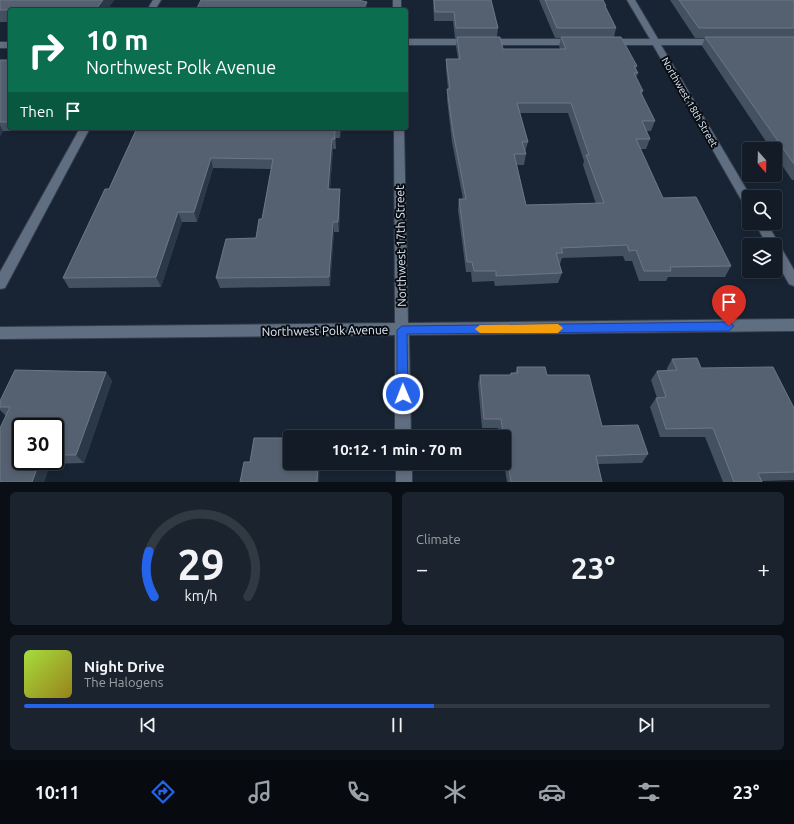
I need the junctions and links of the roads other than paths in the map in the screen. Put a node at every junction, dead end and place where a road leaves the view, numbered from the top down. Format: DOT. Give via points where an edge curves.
graph roads {
  1 [pos="631,0"];
  2 [pos="408,42"];
  3 [pos="581,42"];
  4 [pos="596,42"];
  5 [pos="655,42"];
  6 [pos="728,42"];
  7 [pos="84,130"];
  8 [pos="399,130"];
  9 [pos="742,191"];
  10 [pos="782,260"];
  11 [pos="794,281"];
  12 [pos="0,284"];
  13 [pos="794,325"];
  14 [pos="402,330"];
  15 [pos="0,333"];
  16 [pos="403,430"];
  17 [pos="404,470"];
  18 [pos="404,482"];
  1 -- 5 [label="street, Northwest 18th Street"];
  2 -- 3 [label="street"];
  4 -- 5 [label="street"];
  5 -- 6 [label="street"];
  5 -- 9 [label="street, Northwest 18th Street"];
  7 -- 12 [label="street"];
  8 -- 14 [label="street, Northwest 17th Street"];
  10 -- 11 [label="street"];
  13 -- 14 [label="street, Northwest Polk Avenue"];
  14 -- 15 [label="street, Northwest Polk Avenue"];
  14 -- 16 [label="street, Northwest 17th Street"];
  17 -- 18 [label="street"];
}
